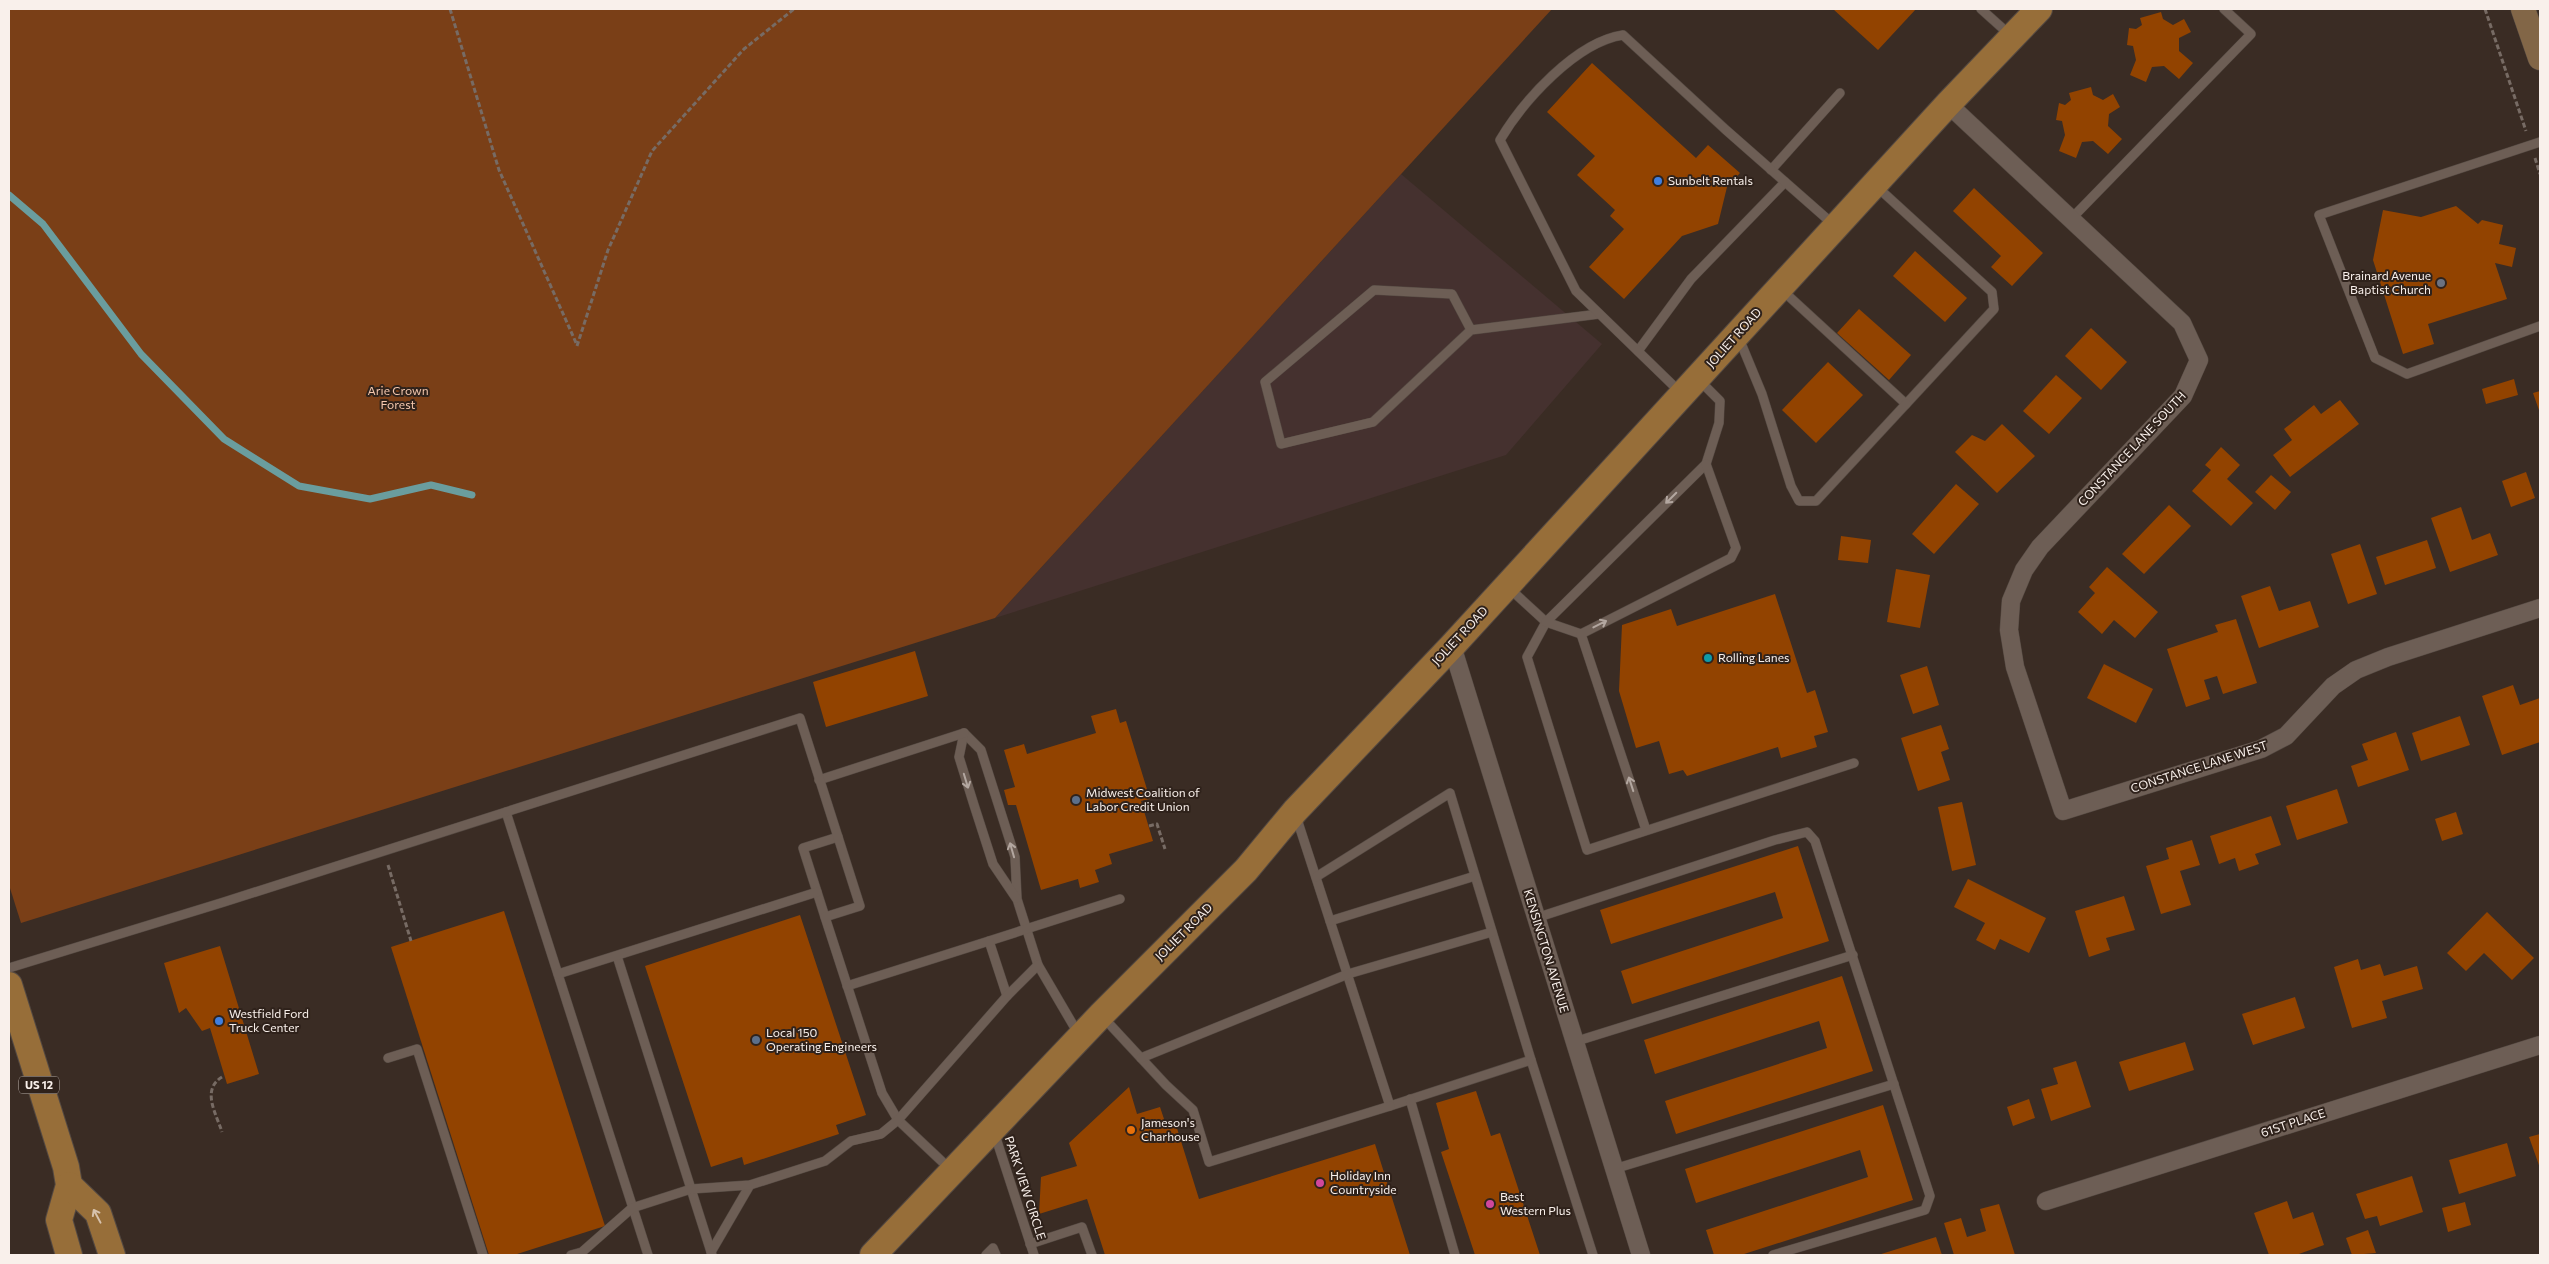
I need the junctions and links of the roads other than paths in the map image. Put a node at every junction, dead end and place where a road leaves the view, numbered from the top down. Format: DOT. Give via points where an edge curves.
graph roads {
  1 [pos="1981,9"];
  2 [pos="2039,9"];
  3 [pos="2224,9"];
  4 [pos="2523,9"];
  5 [pos="2012,37"];
  6 [pos="2540,58"];
  7 [pos="1840,93"];
  8 [pos="1948,104"];
  9 [pos="2540,142"];
  10 [pos="1771,170"];
  11 [pos="1785,182"];
  12 [pos="1875,184"];
  13 [pos="2072,218"];
  14 [pos="1836,227"];
  15 [pos="1780,288"];
  16 [pos="1600,314"];
  17 [pos="2540,326"];
  18 [pos="1471,330"];
  19 [pos="1738,334"];
  20 [pos="1638,351"];
  21 [pos="1690,386"];
  22 [pos="1906,404"];
  23 [pos="1706,464"];
  24 [pos="1507,586"];
  25 [pos="2540,608"];
  26 [pos="1546,622"];
  27 [pos="1581,634"];
  28 [pos="1452,646"];
  29 [pos="964,733"];
  30 [pos="1854,763"];
  31 [pos="819,780"];
  32 [pos="1295,811"];
  33 [pos="2063,811"];
  34 [pos="506,812"];
  35 [pos="1646,830"];
  36 [pos="838,837"];
  37 [pos="1475,876"];
  38 [pos="1316,877"];
  39 [pos="817,892"];
  40 [pos="1017,899"];
  41 [pos="1120,899"];
  42 [pos="825,917"];
  43 [pos="1536,918"];
  44 [pos="1330,921"];
  45 [pos="1026,929"];
  46 [pos="1492,932"];
  47 [pos="989,941"];
  48 [pos="1853,955"];
  49 [pos="617,956"];
  50 [pos="1038,965"];
  51 [pos="9,968"];
  52 [pos="558,974"];
  53 [pos="1348,974"];
  54 [pos="9,985"];
  55 [pos="847,986"];
  56 [pos="1007,996"];
  57 [pos="1101,1015"];
  58 [pos="1080,1037"];
  59 [pos="1574,1042"];
  60 [pos="2540,1045"];
  61 [pos="388,1058"];
  62 [pos="1141,1058"];
  63 [pos="1531,1060"];
  64 [pos="1894,1084"];
  65 [pos="1410,1099"];
  66 [pos="1390,1106"];
  67 [pos="898,1120"];
  68 [pos="993,1129"];
  69 [pos="1614,1169"];
  70 [pos="953,1171"];
  71 [pos="69,1185"];
  72 [pos="750,1185"];
  73 [pos="691,1189"];
  74 [pos="2046,1201"];
  75 [pos="632,1208"];
  76 [pos="1030,1244"];
  77 [pos="712,1254"];
  78 [pos="69,1255"];
  79 [pos="112,1255"];
  80 [pos="483,1255"];
  81 [pos="571,1255"];
  82 [pos="648,1255"];
  83 [pos="873,1255"];
  84 [pos="986,1255"];
  85 [pos="996,1255"];
  86 [pos="1034,1255"];
  87 [pos="1092,1255"];
  88 [pos="1455,1255"];
  89 [pos="1593,1255"];
  90 [pos="1641,1255"];
  91 [pos="1773,1255"];
  1 -- 5 [label="lane"];
  2 -- 5 [label="main road, JOLIET ROAD"];
  3 -- 13 [label="lane" via="2251,34"];
  4 -- 6 [label="street"];
  5 -- 8 [label="main road, JOLIET ROAD"];
  7 -- 10 [label="lane"];
  8 -- 12 [label="main road, JOLIET ROAD"];
  8 -- 13 [label="street, CONSTANCE LANE SOUTH"];
  9 -- 17 [label="lane" via="2318,215 2375,358 2406,374"];
  10 -- 11 [label="lane"];
  10 -- 16 [label="lane" via="1623,35 1606,37 1565,64 1514,116 1500,140 1576,291"];
  11 -- 14 [label="lane"];
  11 -- 20 [label="lane" via="1691,279"];
  12 -- 14 [label="main road, JOLIET ROAD"];
  12 -- 22 [label="lane" via="1992,292 1994,309"];
  13 -- 33 [label="street, CONSTANCE LANE SOUTH" via="2182,323 2199,360 2183,396 2040,547 2024,570 2011,601 2009,630 2015,667"];
  14 -- 15 [label="main road, JOLIET ROAD"];
  15 -- 19 [label="main road, JOLIET ROAD"];
  15 -- 22 [label="lane"];
  16 -- 18 [label="lane"];
  16 -- 20 [label="lane"];
  18 -- 18 [label="lane" via="1373,422 1281,444 1265,382 1374,290 1452,294"];
  19 -- 21 [label="main road, JOLIET ROAD"];
  19 -- 22 [label="lane" via="1799,501 1816,501"];
  20 -- 21 [label="lane"];
  21 -- 23 [label="lane" via="1720,401 1719,423"];
  21 -- 24 [label="main road, JOLIET ROAD"];
  23 -- 26 [label="lane, one-way"];
  27 -- 23 [label="lane, one-way" via="1731,558 1736,548"];
  24 -- 26 [label="lane"];
  24 -- 28 [label="main road, JOLIET ROAD"];
  25 -- 33 [label="street, CONSTANCE LANE WEST" via="2356,670 2333,686 2286,736 2261,749"];
  26 -- 27 [label="lane"];
  26 -- 35 [label="lane" via="1527,657 1587,850"];
  35 -- 27 [label="lane, one-way"];
  28 -- 32 [label="main road, JOLIET ROAD"];
  28 -- 43 [label="street, KENSINGTON AVENUE"];
  29 -- 31 [label="lane"];
  40 -- 29 [label="lane, one-way" via="1015,857 984,759 981,750"];
  29 -- 40 [label="lane, one-way" via="959,757 987,847 993,864"];
  30 -- 35 [label="lane"];
  31 -- 34 [label="lane" via="800,718"];
  31 -- 36 [label="lane"];
  32 -- 38 [label="lane"];
  32 -- 57 [label="main road, JOLIET ROAD" via="1246,870"];
  34 -- 51 [label="lane"];
  34 -- 52 [label="lane"];
  36 -- 39 [label="lane" via="803,848"];
  36 -- 42 [label="lane" via="860,906"];
  37 -- 38 [label="lane" via="1450,793"];
  37 -- 44 [label="lane"];
  37 -- 46 [label="lane"];
  38 -- 44 [label="lane"];
  39 -- 42 [label="lane"];
  39 -- 49 [label="lane"];
  40 -- 45 [label="lane"];
  41 -- 45 [label="lane"];
  42 -- 55 [label="lane"];
  43 -- 48 [label="lane" via="1807,832 1816,841"];
  43 -- 59 [label="street, KENSINGTON AVENUE"];
  44 -- 53 [label="lane"];
  45 -- 47 [label="lane"];
  45 -- 50 [label="lane"];
  46 -- 53 [label="lane"];
  46 -- 63 [label="lane"];
  47 -- 55 [label="lane"];
  47 -- 56 [label="lane"];
  48 -- 59 [label="lane"];
  48 -- 64 [label="lane"];
  49 -- 52 [label="lane"];
  49 -- 73 [label="lane"];
  50 -- 56 [label="lane"];
  50 -- 58 [label="lane"];
  52 -- 75 [label="lane"];
  53 -- 62 [label="lane"];
  53 -- 66 [label="lane"];
  54 -- 71 [label="main road, US 12"];
  55 -- 67 [label="lane" via="882,1094"];
  56 -- 67 [label="lane"];
  57 -- 58 [label="main road, JOLIET ROAD"];
  57 -- 62 [label="lane"];
  58 -- 68 [label="main road, JOLIET ROAD"];
  59 -- 69 [label="street, KENSINGTON AVENUE"];
  60 -- 74 [label="street, 61ST PLACE"];
  61 -- 80 [label="lane" via="417,1049"];
  62 -- 66 [label="lane" via="1193,1110 1209,1162"];
  63 -- 65 [label="lane"];
  63 -- 89 [label="lane"];
  64 -- 69 [label="lane"];
  64 -- 91 [label="lane" via="1930,1196 1925,1210"];
  65 -- 66 [label="lane"];
  65 -- 88 [label="lane"];
  67 -- 70 [label="lane"];
  67 -- 72 [label="lane" via="881,1134 851,1141 825,1161"];
  68 -- 70 [label="main road, JOLIET ROAD"];
  68 -- 76 [label="lane, PARK VIEW CIRCLE"];
  69 -- 90 [label="street, KENSINGTON AVENUE"];
  70 -- 83 [label="main road, JOLIET ROAD"];
  71 -- 78 [label="main road" via="59,1220"];
  79 -- 71 [label="main road, US 12, one-way" via="98,1213"];
  72 -- 73 [label="lane"];
  72 -- 77 [label="lane"];
  73 -- 75 [label="lane"];
  73 -- 77 [label="lane"];
  75 -- 81 [label="lane" via="582,1252"];
  75 -- 82 [label="lane"];
  76 -- 86 [label="lane, PARK VIEW CIRCLE"];
  76 -- 87 [label="lane" via="1082,1227"];
  84 -- 85 [label="lane" via="993,1248"];
}
